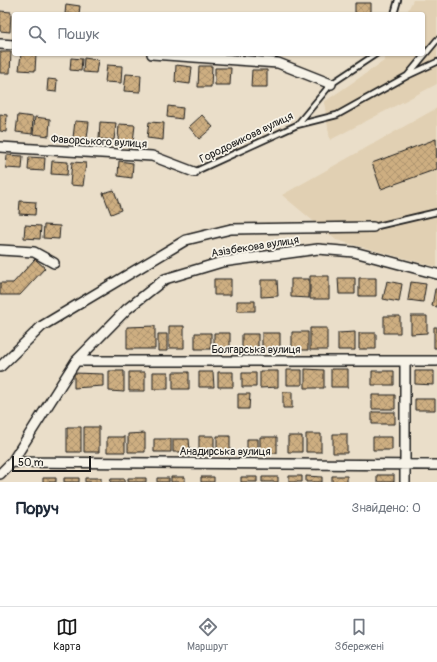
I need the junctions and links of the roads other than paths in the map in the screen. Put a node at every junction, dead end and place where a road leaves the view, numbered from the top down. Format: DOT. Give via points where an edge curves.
graph roads {
  1 [pos="398,0"];
  2 [pos="395,12"];
  3 [pos="437,40"];
  4 [pos="0,44"];
  5 [pos="12,44"];
  6 [pos="425,54"];
  7 [pos="180,56"];
  8 [pos="373,56"];
  9 [pos="424,56"];
  10 [pos="437,62"];
  11 [pos="407,76"];
  12 [pos="331,84"];
  13 [pos="297,125"];
  14 [pos="0,147"];
  15 [pos="194,172"];
  16 [pos="437,212"];
  17 [pos="372,227"];
  18 [pos="0,250"];
  19 [pos="54,263"];
  20 [pos="437,274"];
  21 [pos="76,361"];
  22 [pos="405,361"];
  23 [pos="437,361"];
  24 [pos="0,367"];
  25 [pos="12,462"];
  26 [pos="405,465"];
  27 [pos="437,465"];
  28 [pos="0,474"];
  29 [pos="405,482"];
  1 -- 2 [label="lane"];
  3 -- 6 [label="lane"];
  4 -- 5 [label="street"];
  7 -- 12 [label="street" via="278,63"];
  8 -- 12 [label="lane, Городовикова вулиця"];
  9 -- 11 [label="lane"];
  10 -- 11 [label="lane"];
  11 -- 13 [label="lane" via="337,115"];
  12 -- 13 [label="lane, Городовикова вулиця"];
  13 -- 15 [label="lane, Городовикова вулиця"];
  14 -- 15 [label="street, Фаворського вулиця" via="152,156"];
  16 -- 17 [label="lane"];
  17 -- 24 [label="street" via="231,229 186,240 42,326"];
  18 -- 19 [label="street" via="34,252"];
  20 -- 21 [label="street, Азізбекова вулиця" via="354,252 318,249 222,262 165,280 127,309"];
  21 -- 22 [label="street, Болгарська вулиця"];
  21 -- 25 [label="street, Азізбекова вулиця"];
  22 -- 23 [label="street, Болгарська вулиця"];
  22 -- 26 [label="street"];
  25 -- 26 [label="street, Анадирська вулиця"];
  25 -- 28 [label="street, Азізбекова вулиця"];
  26 -- 27 [label="street, Анадирська вулиця"];
  26 -- 29 [label="street"];
}
